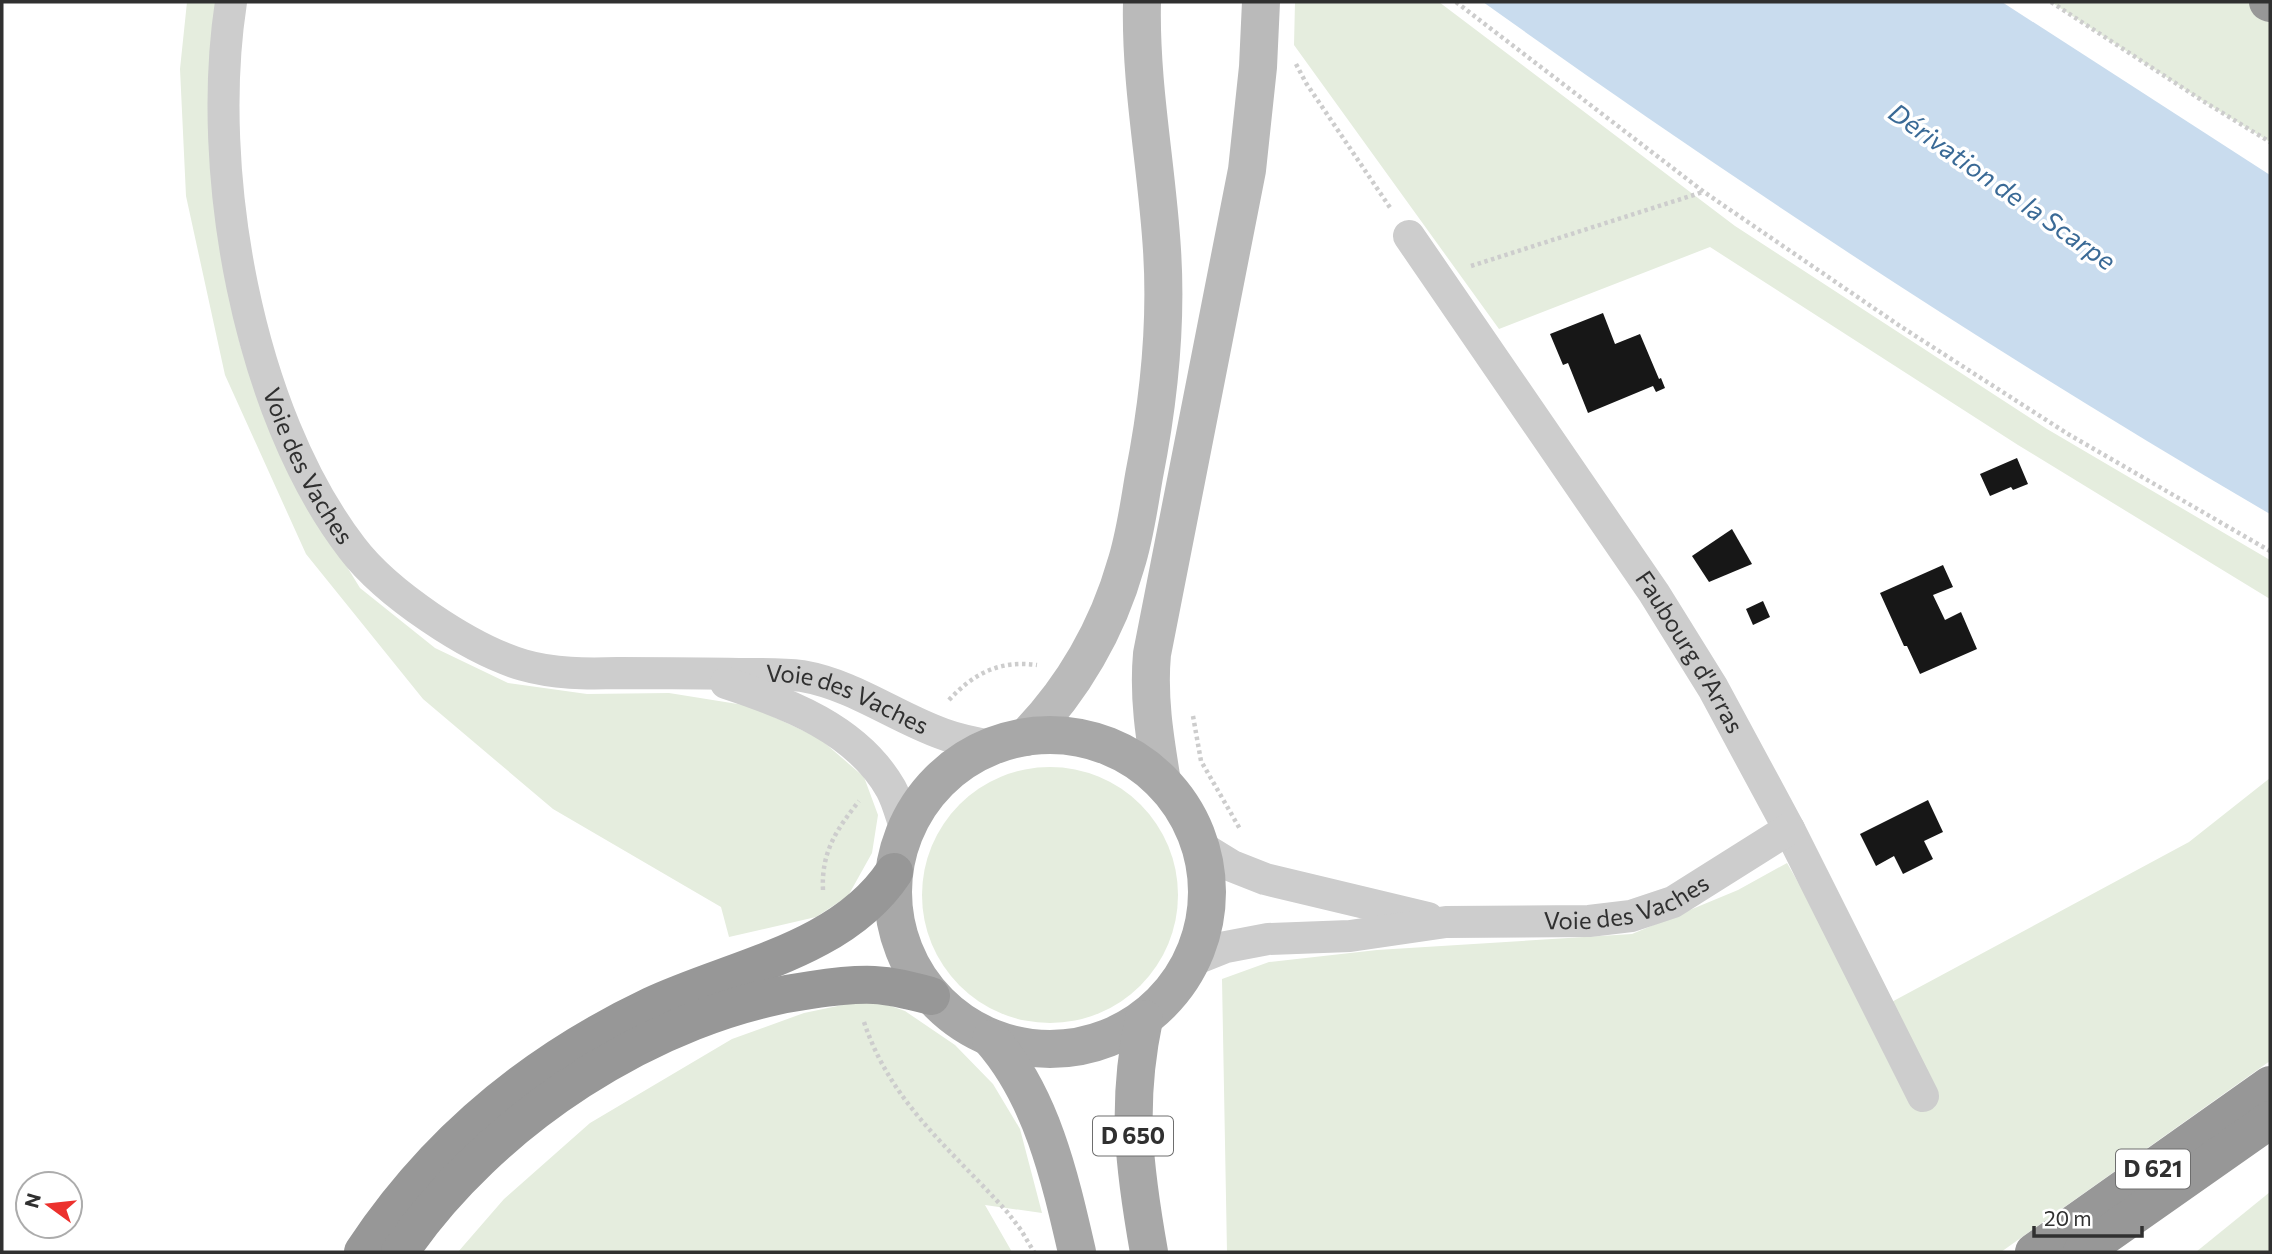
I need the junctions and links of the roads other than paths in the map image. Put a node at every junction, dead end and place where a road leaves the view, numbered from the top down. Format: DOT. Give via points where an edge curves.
graph roads {
  1 [pos="231,2"];
  2 [pos="1142,2"];
  3 [pos="1261,2"];
  4 [pos="1409,236"];
  5 [pos="698,673"];
  6 [pos="1009,741"];
  7 [pos="1162,782"];
  8 [pos="1789,829"];
  9 [pos="906,830"];
  10 [pos="1200,847"];
  11 [pos="894,872"];
  12 [pos="1447,922"];
  13 [pos="1191,961"];
  14 [pos="931,996"];
  15 [pos="1144,1019"];
  16 [pos="990,1039"];
  17 [pos="2270,1085"];
  18 [pos="1923,1096"];
  19 [pos="2261,1126"];
  20 [pos="363,1252"];
  21 [pos="400,1252"];
  22 [pos="1077,1252"];
  23 [pos="1149,1252"];
  24 [pos="2034,1252"];
  25 [pos="2082,1252"];
  26 [pos="2113,1252"];
  1 -- 5 [label="street, Voie des Vaches" via="224,82 225,152 245,299 281,415 320,500 354,551 432,619 504,659 567,673"];
  2 -- 6 [label="main road" via="1144,91 1163,259 1165,320 1154,425 1127,562 1108,614 1051,710"];
  3 -- 7 [label="main road" via="1247,170 1153,654 1150,697"];
  4 -- 8 [label="street, Faubourg d'Arras" via="1661,603 1727,712"];
  5 -- 6 [label="street, Voie des Vaches" via="802,676 844,687 956,738"];
  5 -- 9 [label="street, Voie des Vaches" via="783,703 849,742 881,774"];
  6 -- 7 [label="main road" via="1055,735 1100,743 1133,759"];
  6 -- 9 [label="main road" via="965,760 940,779"];
  7 -- 10 [label="main road" via="1189,819"];
  8 -- 12 [label="street, Voie des Vaches" via="1673,902 1631,916 1590,921"];
  8 -- 18 [label="street, Faubourg d'Arras"];
  9 -- 11 [label="main road"];
  10 -- 12 [label="street, Voie des Vaches" via="1265,879"];
  10 -- 13 [label="main road" via="1207,880 1206,913"];
  11 -- 14 [label="main road" via="894,909 902,945"];
  11 -- 20 [label="highway" via="876,896 833,929 654,1005 557,1057 502,1098 450,1147 400,1200"];
  12 -- 13 [label="street, Voie des Vaches" via="1375,933 1258,940"];
  13 -- 15 [label="main road" via="1166,998"];
  14 -- 16 [label="main road" via="953,1017"];
  14 -- 21 [label="highway" via="887,986 852,985 776,996 656,1037 592,1072 535,1112 480,1161"];
  15 -- 16 [label="main road" via="1101,1041 1070,1049 1022,1048"];
  15 -- 23 [label="main road, D 650" via="1134,1074 1132,1126"];
  16 -- 22 [label="main road" via="1008,1058 1031,1098"];
  17 -- 24 [label="highway, D 621"];
  19 -- 25 [label="highway, D 621"];
  19 -- 26 [label="highway" via="2166,1212"];
}
